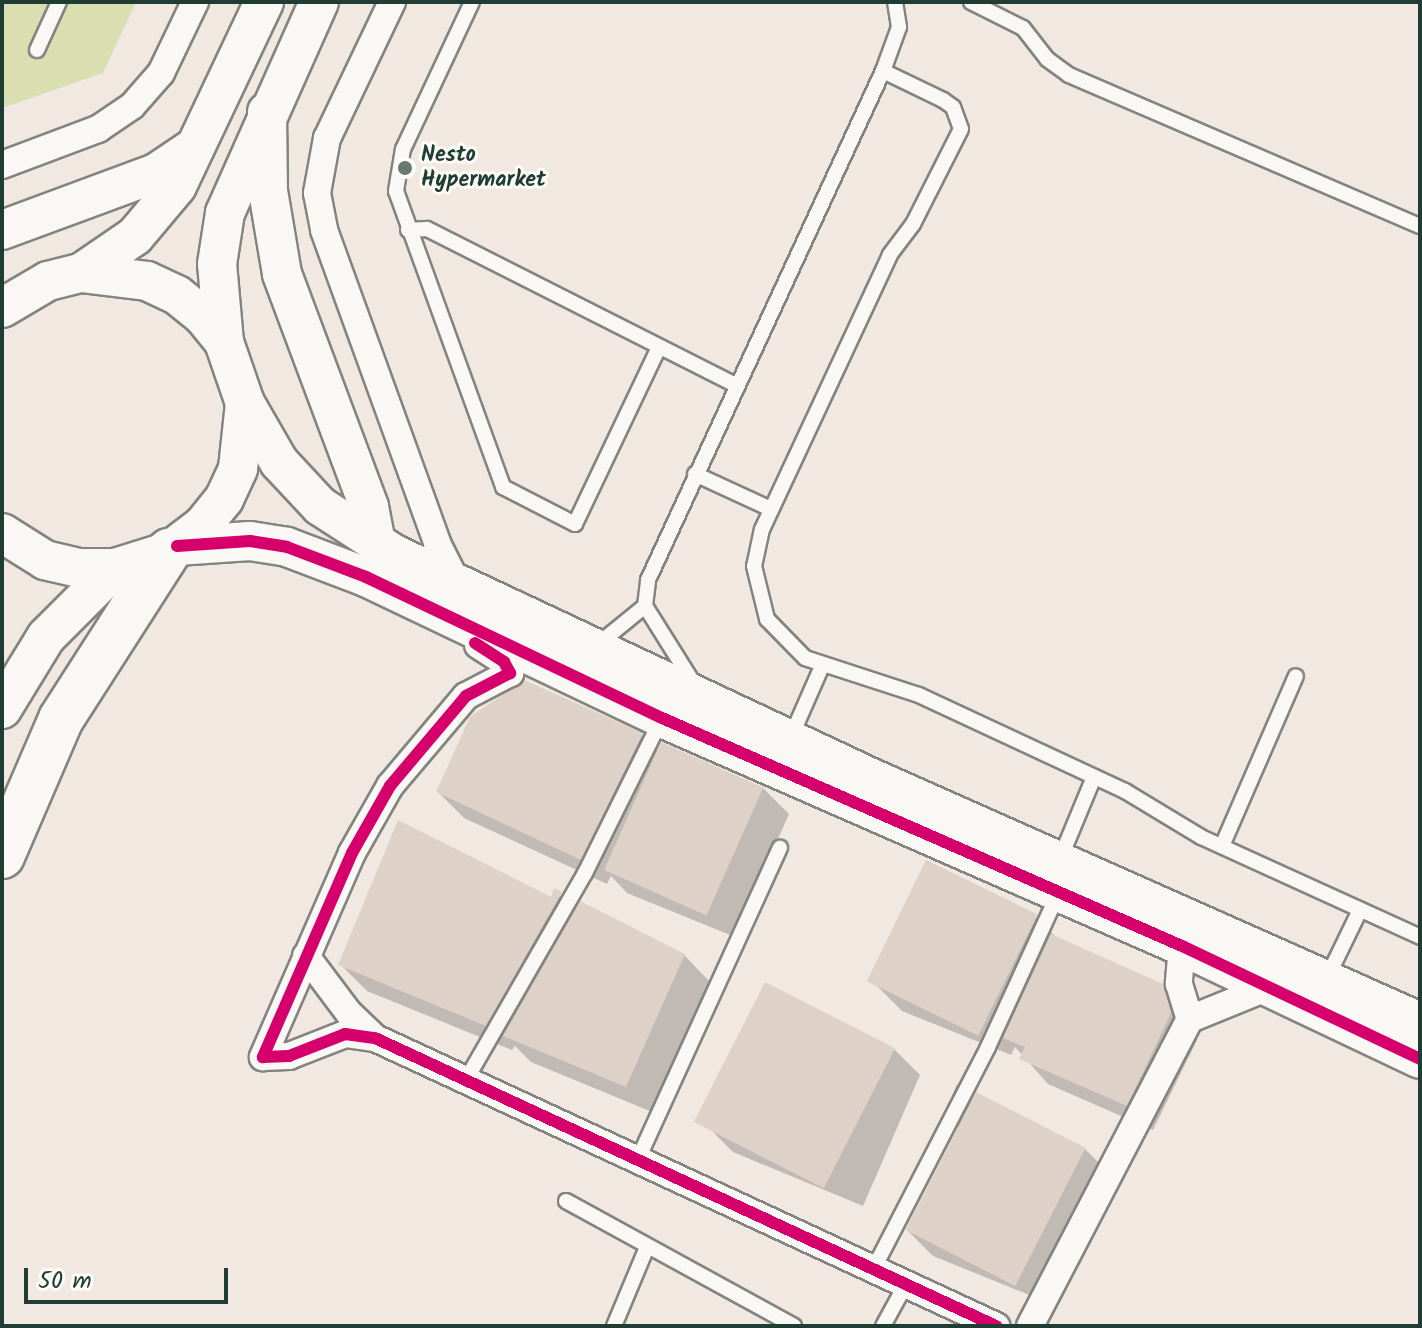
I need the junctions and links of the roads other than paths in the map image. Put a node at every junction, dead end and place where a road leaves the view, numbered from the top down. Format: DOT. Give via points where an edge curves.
graph roads {
  1 [pos="59,2"];
  2 [pos="195,2"];
  3 [pos="264,2"];
  4 [pos="319,2"];
  5 [pos="392,2"];
  6 [pos="472,2"];
  7 [pos="895,2"];
  8 [pos="971,2"];
  9 [pos="37,50"];
  10 [pos="883,71"];
  11 [pos="267,112"];
  12 [pos="195,147"];
  13 [pos="2,165"];
  14 [pos="1420,226"];
  15 [pos="2,230"];
  16 [pos="408,230"];
  17 [pos="81,273"];
  18 [pos="7,300"];
  19 [pos="224,342"];
  20 [pos="659,347"];
  21 [pos="736,385"];
  22 [pos="245,403"];
  23 [pos="695,474"];
  24 [pos="771,509"];
  25 [pos="2,533"];
  26 [pos="376,543"];
  27 [pos="173,548"];
  28 [pos="115,568"];
  29 [pos="455,602"];
  30 [pos="645,606"];
  31 [pos="594,648"];
  32 [pos="822,666"];
  33 [pos="1296,676"];
  34 [pos="700,694"];
  35 [pos="2,709"];
  36 [pos="662,718"];
  37 [pos="790,740"];
  38 [pos="1094,777"];
  39 [pos="1222,846"];
  40 [pos="780,848"];
  41 [pos="2,856"];
  42 [pos="1059,876"];
  43 [pos="1360,910"];
  44 [pos="1420,937"];
  45 [pos="1182,946"];
  46 [pos="306,956"];
  47 [pos="1271,975"];
  48 [pos="1324,982"];
  49 [pos="1190,1019"];
  50 [pos="1420,1022"];
  51 [pos="375,1038"];
  52 [pos="1420,1059"];
  53 [pos="466,1080"];
  54 [pos="639,1157"];
  55 [pos="566,1201"];
  56 [pos="647,1247"];
  57 [pos="873,1270"];
  58 [pos="906,1284"];
  59 [pos="614,1326"];
  60 [pos="794,1326"];
  61 [pos="883,1326"];
  62 [pos="996,1326"];
  63 [pos="1030,1326"];
  1 -- 9 [label="lane"];
  2 -- 13 [label="street" via="161,73 132,106 98,129"];
  3 -- 12 [label="street"];
  4 -- 11 [label="street"];
  5 -- 29 [label="street" via="327,138 318,202"];
  6 -- 16 [label="lane" via="398,163 396,191"];
  7 -- 10 [label="lane" via="899,27"];
  8 -- 14 [label="lane" via="1023,28 1047,59 1069,75"];
  10 -- 21 [label="lane"];
  10 -- 24 [label="lane" via="953,107 961,129 913,224 890,255"];
  11 -- 19 [label="street" via="222,225 217,290"];
  11 -- 26 [label="street" via="268,191 282,274 369,507"];
  12 -- 15 [label="street" via="156,173"];
  12 -- 17 [label="street" via="177,186 150,221"];
  16 -- 20 [label="lane" via="427,229"];
  16 -- 20 [label="lane" via="503,487 575,524"];
  17 -- 18 [label="street"];
  17 -- 19 [label="street" via="114,273 167,290 203,316"];
  19 -- 22 [label="street"];
  20 -- 21 [label="lane"];
  21 -- 23 [label="lane"];
  22 -- 26 [label="street" via="279,462 320,506"];
  22 -- 27 [label="street" via="238,469 203,525"];
  23 -- 24 [label="lane"];
  23 -- 30 [label="lane" via="648,580"];
  24 -- 32 [label="lane" via="755,557 759,602 777,634"];
  25 -- 28 [label="street" via="45,560"];
  26 -- 29 [label="street"];
  27 -- 28 [label="street"];
  27 -- 29 [label="street" via="250,541 287,547"];
  27 -- 41 [label="highway" via="61,719"];
  28 -- 35 [label="street" via="46,637"];
  29 -- 31 [label="street"];
  29 -- 36 [label="street"];
  29 -- 46 [label="street" via="510,673 466,696 409,759 352,853"];
  30 -- 31 [label="lane"];
  30 -- 34 [label="lane"];
  31 -- 34 [label="street"];
  32 -- 37 [label="lane"];
  32 -- 38 [label="lane" via="919,695"];
  33 -- 39 [label="lane"];
  34 -- 37 [label="street"];
  36 -- 42 [label="street"];
  36 -- 53 [label="lane" via="585,873"];
  37 -- 42 [label="street"];
  38 -- 39 [label="lane"];
  38 -- 42 [label="lane"];
  39 -- 43 [label="lane"];
  40 -- 54 [label="lane"];
  42 -- 45 [label="street"];
  42 -- 47 [label="street"];
  42 -- 57 [label="lane" via="988,1047"];
  43 -- 44 [label="lane"];
  43 -- 48 [label="lane"];
  45 -- 47 [label="street"];
  45 -- 49 [label="street" via="1179,984"];
  46 -- 51 [label="street"];
  46 -- 51 [label="street" via="263,1057 289,1056 345,1034"];
  47 -- 48 [label="street"];
  47 -- 49 [label="street"];
  47 -- 52 [label="street"];
  48 -- 50 [label="street"];
  49 -- 63 [label="street"];
  51 -- 53 [label="street"];
  53 -- 54 [label="street"];
  54 -- 57 [label="street"];
  55 -- 56 [label="lane"];
  56 -- 59 [label="lane"];
  56 -- 60 [label="lane"];
  57 -- 58 [label="street"];
  58 -- 61 [label="lane"];
  58 -- 62 [label="street"];
}
